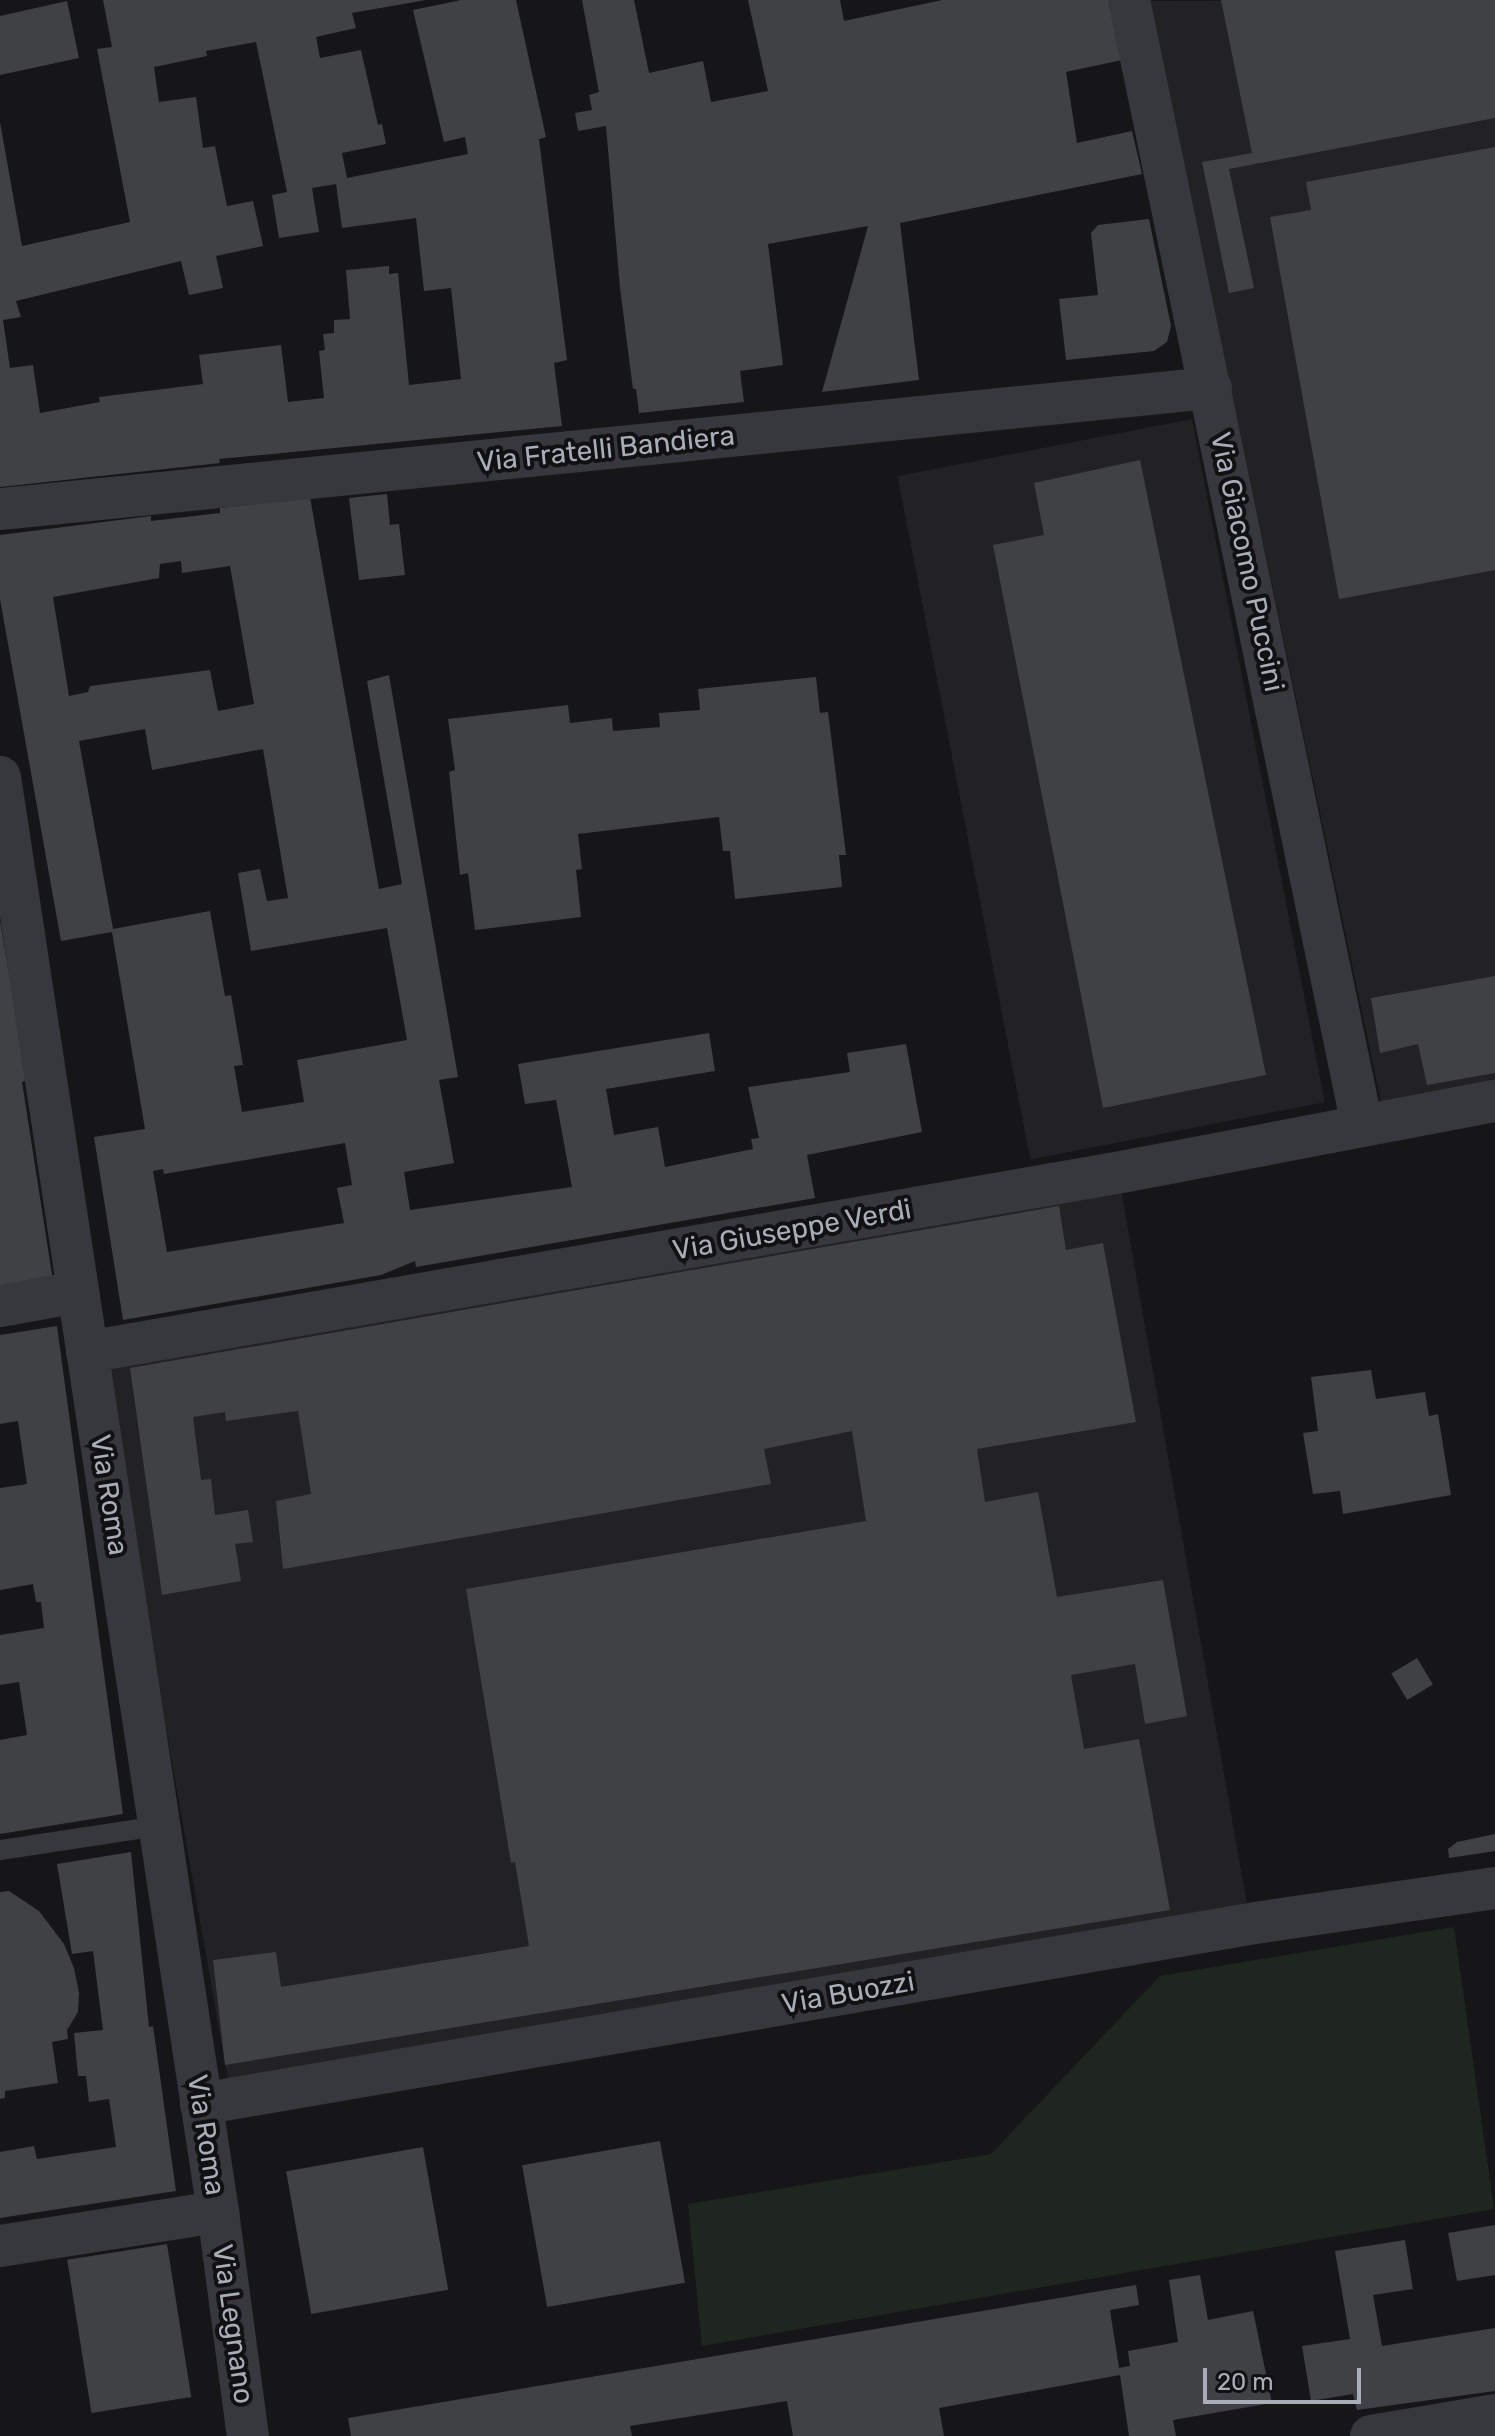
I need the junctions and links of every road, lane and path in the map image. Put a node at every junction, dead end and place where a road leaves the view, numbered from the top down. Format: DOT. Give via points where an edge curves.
graph roads {
  1 [pos="1129,0"];
  2 [pos="1211,388"];
  3 [pos="0,509"];
  4 [pos="0,777"];
  5 [pos="8,872"];
  6 [pos="1495,1101"];
  7 [pos="1362,1125"];
  8 [pos="78,1292"];
  9 [pos="0,1306"];
  10 [pos="87,1352"];
  11 [pos="159,1826"];
  12 [pos="0,1850"];
  13 [pos="1495,1888"];
  14 [pos="201,2104"];
  15 [pos="218,2212"];
  16 [pos="0,2246"];
  17 [pos="1495,2415"];
  18 [pos="248,2436"];
  19 [pos="1371,2436"];
  1 -- 2 [label="street, Via Giacomo Puccini"];
  2 -- 3 [label="street, Via Fratelli Bandiera"];
  2 -- 7 [label="street, Via Giacomo Puccini"];
  4 -- 5 [label="street, Via Roma"];
  5 -- 8 [label="street, Via Roma"];
  6 -- 7 [label="street, Via Giuseppe Verdi"];
  7 -- 10 [label="street, Via Giuseppe Verdi" via="1095,1177"];
  8 -- 9 [label="street"];
  8 -- 10 [label="street, Via Roma"];
  10 -- 11 [label="street, Via Roma"];
  11 -- 12 [label="lane"];
  11 -- 14 [label="street, Via Roma"];
  13 -- 14 [label="street, Via Buozzi" via="1255,1923"];
  14 -- 15 [label="street, Via Roma"];
  15 -- 16 [label="street"];
  15 -- 18 [label="street, Via Legnano"];
  17 -- 19 [label="street"];
}
